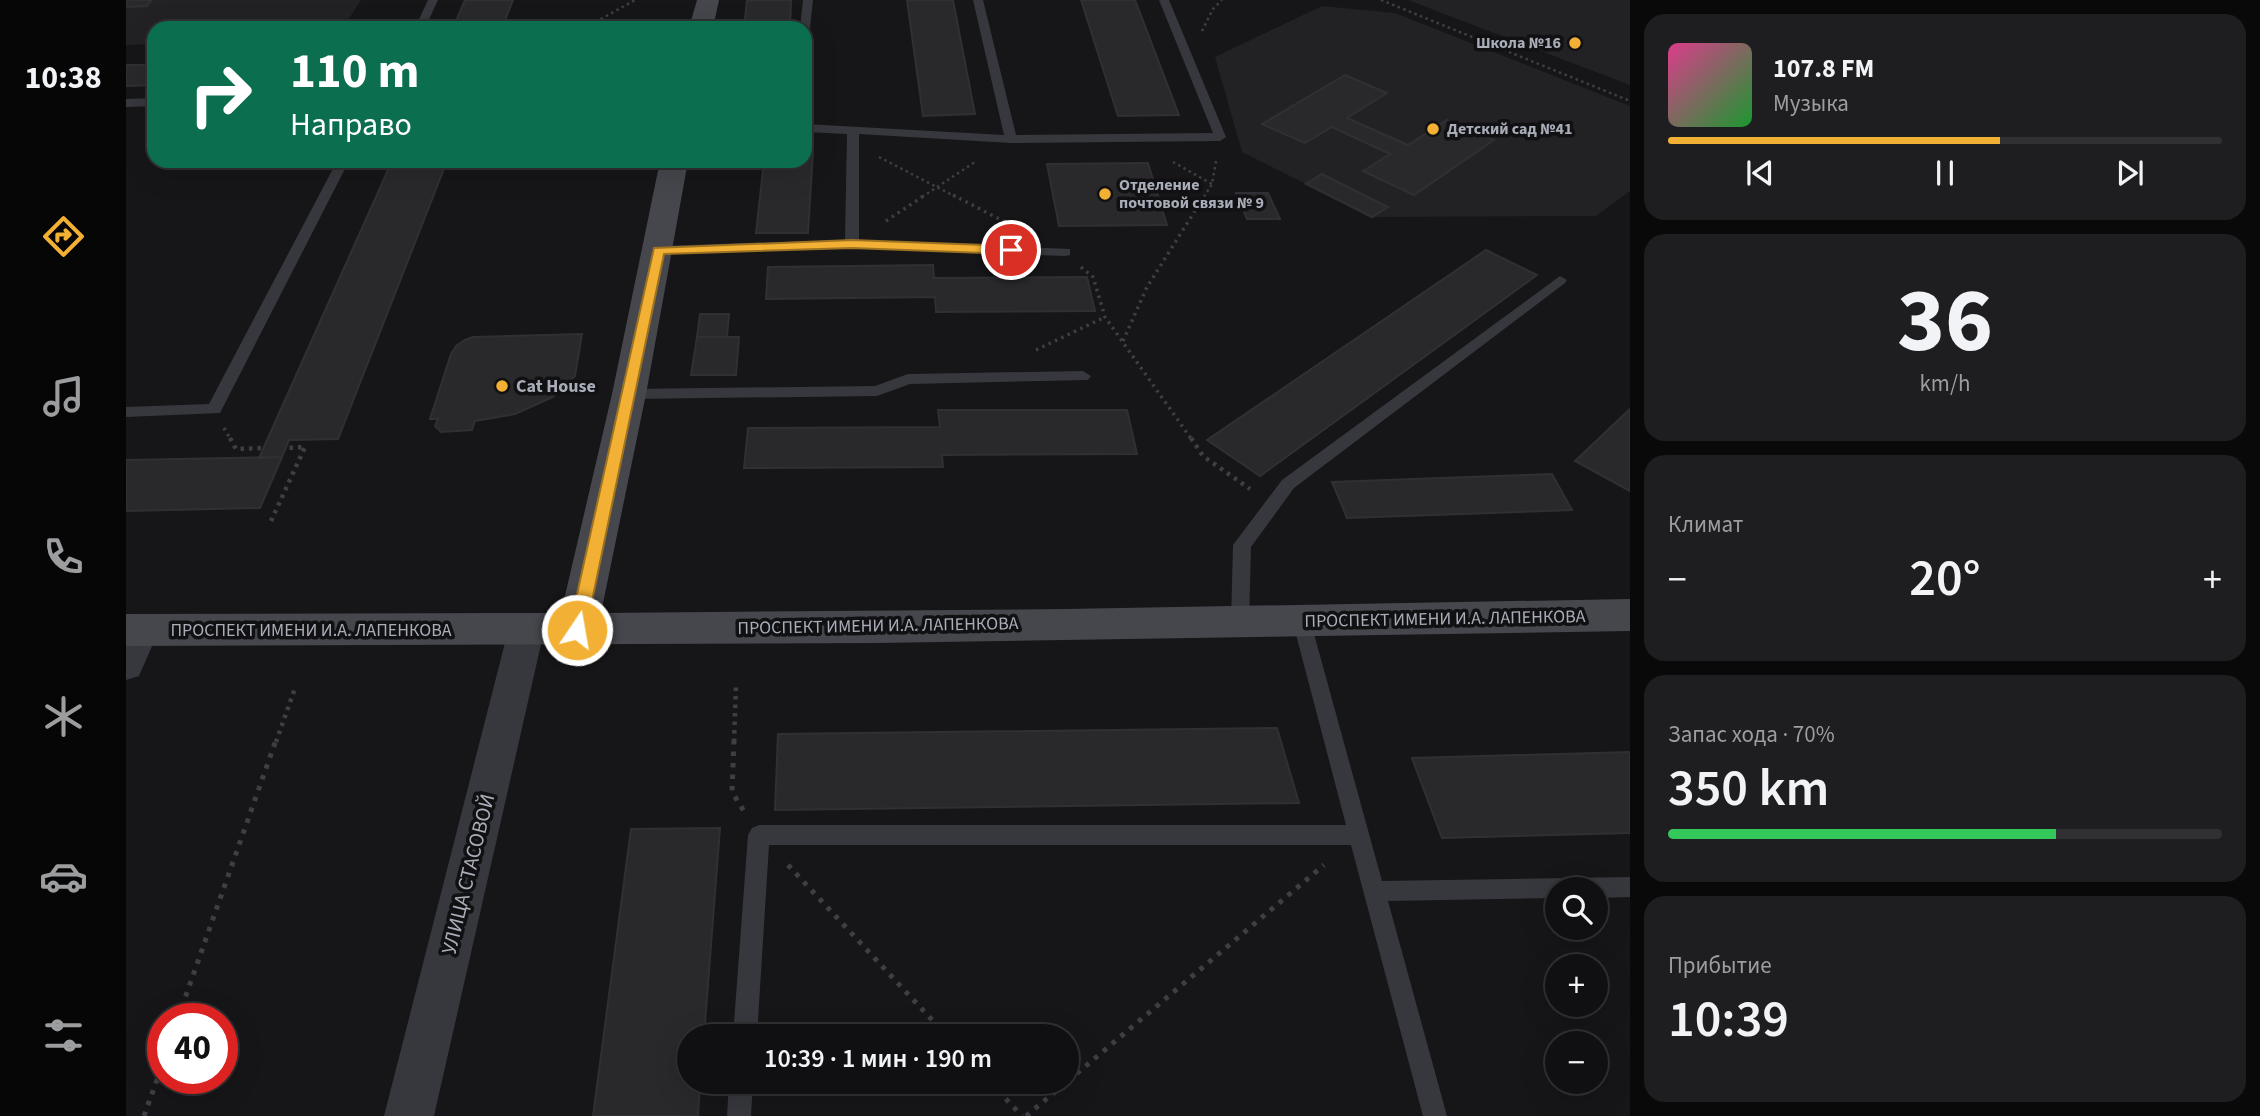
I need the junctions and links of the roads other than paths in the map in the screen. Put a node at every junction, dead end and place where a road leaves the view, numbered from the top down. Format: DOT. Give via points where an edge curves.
graph roads {
  1 [pos="433,0"];
  2 [pos="708,0"];
  3 [pos="808,0"];
  4 [pos="978,0"];
  5 [pos="1164,0"];
  6 [pos="423,21"];
  7 [pos="703,21"];
  8 [pos="806,21"];
  9 [pos="147,102"];
  10 [pos="126,103"];
  11 [pos="812,128"];
  12 [pos="853,129"];
  13 [pos="1011,139"];
  14 [pos="339,168"];
  15 [pos="673,168"];
  16 [pos="852,244"];
  17 [pos="658,250"];
  18 [pos="1065,252"];
  19 [pos="1560,280"];
  20 [pos="1083,376"];
  21 [pos="629,394"];
  22 [pos="126,412"];
  23 [pos="1630,615"];
  24 [pos="1240,622"];
  25 [pos="1302,623"];
  26 [pos="577,630"];
  27 [pos="526,631"];
  28 [pos="131,642"];
  29 [pos="1359,835"];
  30 [pos="1630,887"];
  31 [pos="1376,891"];
  32 [pos="746,1024"];
  33 [pos="740,1094"];
  34 [pos="409,1116"];
  35 [pos="739,1116"];
  36 [pos="1435,1116"];
  1 -- 6 [label="lane"];
  2 -- 7 [label="main road"];
  3 -- 8 [label="lane"];
  4 -- 13 [label="lane"];
  5 -- 13 [label="lane" via="1220,137"];
  9 -- 10 [label="lane"];
  11 -- 12 [label="lane"];
  12 -- 13 [label="lane"];
  12 -- 16 [label="lane"];
  14 -- 22 [label="lane" via="214,409"];
  15 -- 17 [label="main road"];
  16 -- 17 [label="lane"];
  16 -- 18 [label="lane"];
  17 -- 21 [label="main road"];
  19 -- 24 [label="lane" via="1288,484 1270,503 1259,526 1242,545"];
  20 -- 21 [label="lane" via="908,379 877,391"];
  21 -- 26 [label="main road"];
  23 -- 25 [label="main road, ПРОСПЕКТ ИМЕНИ И.А. ЛАПЕНКОВА"];
  24 -- 25 [label="main road, ПРОСПЕКТ ИМЕНИ И.А. ЛАПЕНКОВА"];
  24 -- 26 [label="main road, ПРОСПЕКТ ИМЕНИ И.А. ЛАПЕНКОВА"];
  25 -- 29 [label="lane"];
  26 -- 27 [label="main road, ПРОСПЕКТ ИМЕНИ И.А. ЛАПЕНКОВА"];
  27 -- 28 [label="main road, ПРОСПЕКТ ИМЕНИ И.А. ЛАПЕНКОВА"];
  27 -- 34 [label="street, УЛИЦА СТАСОВОЙ"];
  29 -- 31 [label="lane"];
  29 -- 32 [label="lane" via="759,835"];
  30 -- 31 [label="lane"];
  31 -- 36 [label="lane"];
  33 -- 35 [label="lane"];
}
